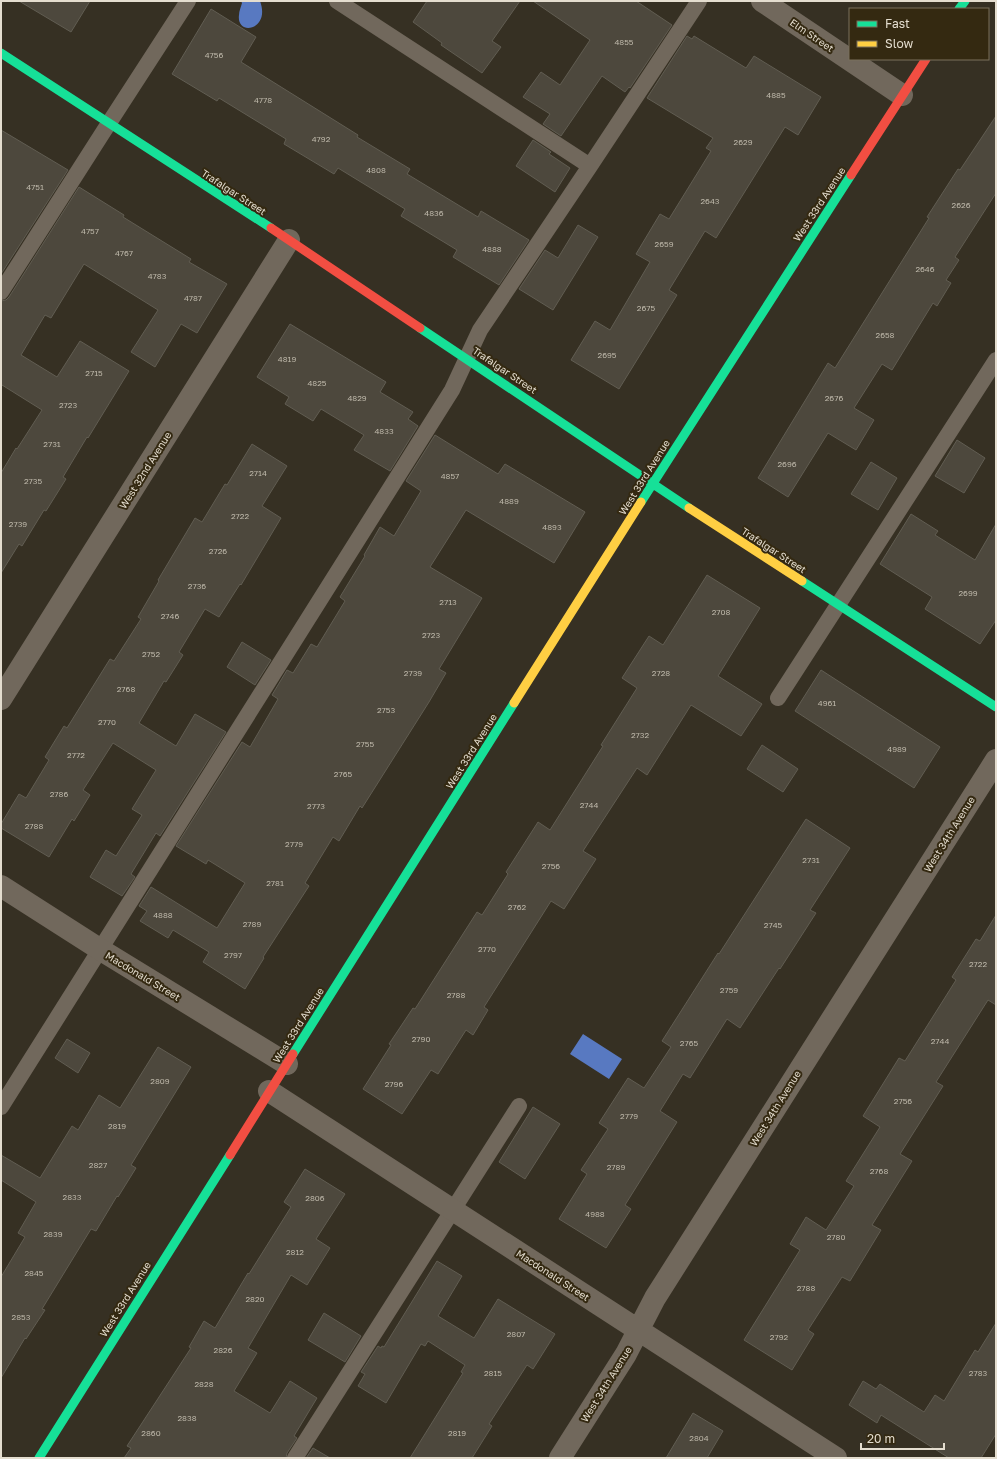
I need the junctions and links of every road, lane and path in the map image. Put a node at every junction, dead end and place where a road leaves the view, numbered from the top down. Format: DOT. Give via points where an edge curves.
graph roads {
  1 [pos="188,1"];
  2 [pos="337,1"];
  3 [pos="699,1"];
  4 [pos="762,1"];
  5 [pos="1,53"];
  6 [pos="849,59"];
  7 [pos="850,60"];
  8 [pos="925,60"];
  9 [pos="902,95"];
  10 [pos="109,123"];
  11 [pos="590,166"];
  12 [pos="289,240"];
  13 [pos="1,292"];
  14 [pos="467,358"];
  15 [pos="996,360"];
  16 [pos="653,483"];
  17 [pos="838,604"];
  18 [pos="778,698"];
  19 [pos="1,699"];
  20 [pos="996,707"];
  21 [pos="996,760"];
  22 [pos="1,886"];
  23 [pos="101,950"];
  24 [pos="287,1064"];
  25 [pos="269,1091"];
  26 [pos="519,1106"];
  27 [pos="1,1107"];
  28 [pos="452,1210"];
  29 [pos="638,1330"];
  30 [pos="824,1455"];
  31 [pos="39,1458"];
  32 [pos="295,1458"];
  33 [pos="560,1458"];
  1 -- 10 [label="lane"];
  2 -- 11 [label="lane"];
  3 -- 11 [label="lane"];
  4 -- 6 [label="street, Elm Street"];
  5 -- 10 [label="street, Trafalgar Street"];
  7 -- 9 [label="street, Elm Street"];
  8 -- 9 [label="street, West 33rd Avenue"];
  9 -- 16 [label="street, West 33rd Avenue"];
  10 -- 12 [label="street, Trafalgar Street"];
  10 -- 13 [label="lane"];
  11 -- 14 [label="lane" via="480,330"];
  12 -- 14 [label="street, Trafalgar Street"];
  12 -- 19 [label="street, West 32nd Avenue"];
  14 -- 16 [label="street, Trafalgar Street"];
  14 -- 23 [label="lane" via="452,390"];
  15 -- 17 [label="lane"];
  16 -- 17 [label="street, Trafalgar Street"];
  16 -- 24 [label="street, West 33rd Avenue"];
  17 -- 18 [label="lane"];
  17 -- 20 [label="street, Trafalgar Street"];
  21 -- 29 [label="street, West 34th Avenue" via="655,1298"];
  22 -- 23 [label="street, Macdonald Street"];
  23 -- 24 [label="street, Macdonald Street"];
  23 -- 27 [label="lane"];
  24 -- 25 [label="street, West 33rd Avenue"];
  25 -- 28 [label="street, Macdonald Street"];
  25 -- 31 [label="street, West 33rd Avenue"];
  26 -- 28 [label="lane"];
  28 -- 29 [label="street, Macdonald Street"];
  28 -- 32 [label="lane"];
  29 -- 30 [label="street, Macdonald Street"];
  29 -- 33 [label="street, West 34th Avenue" via="626,1354"];
}
